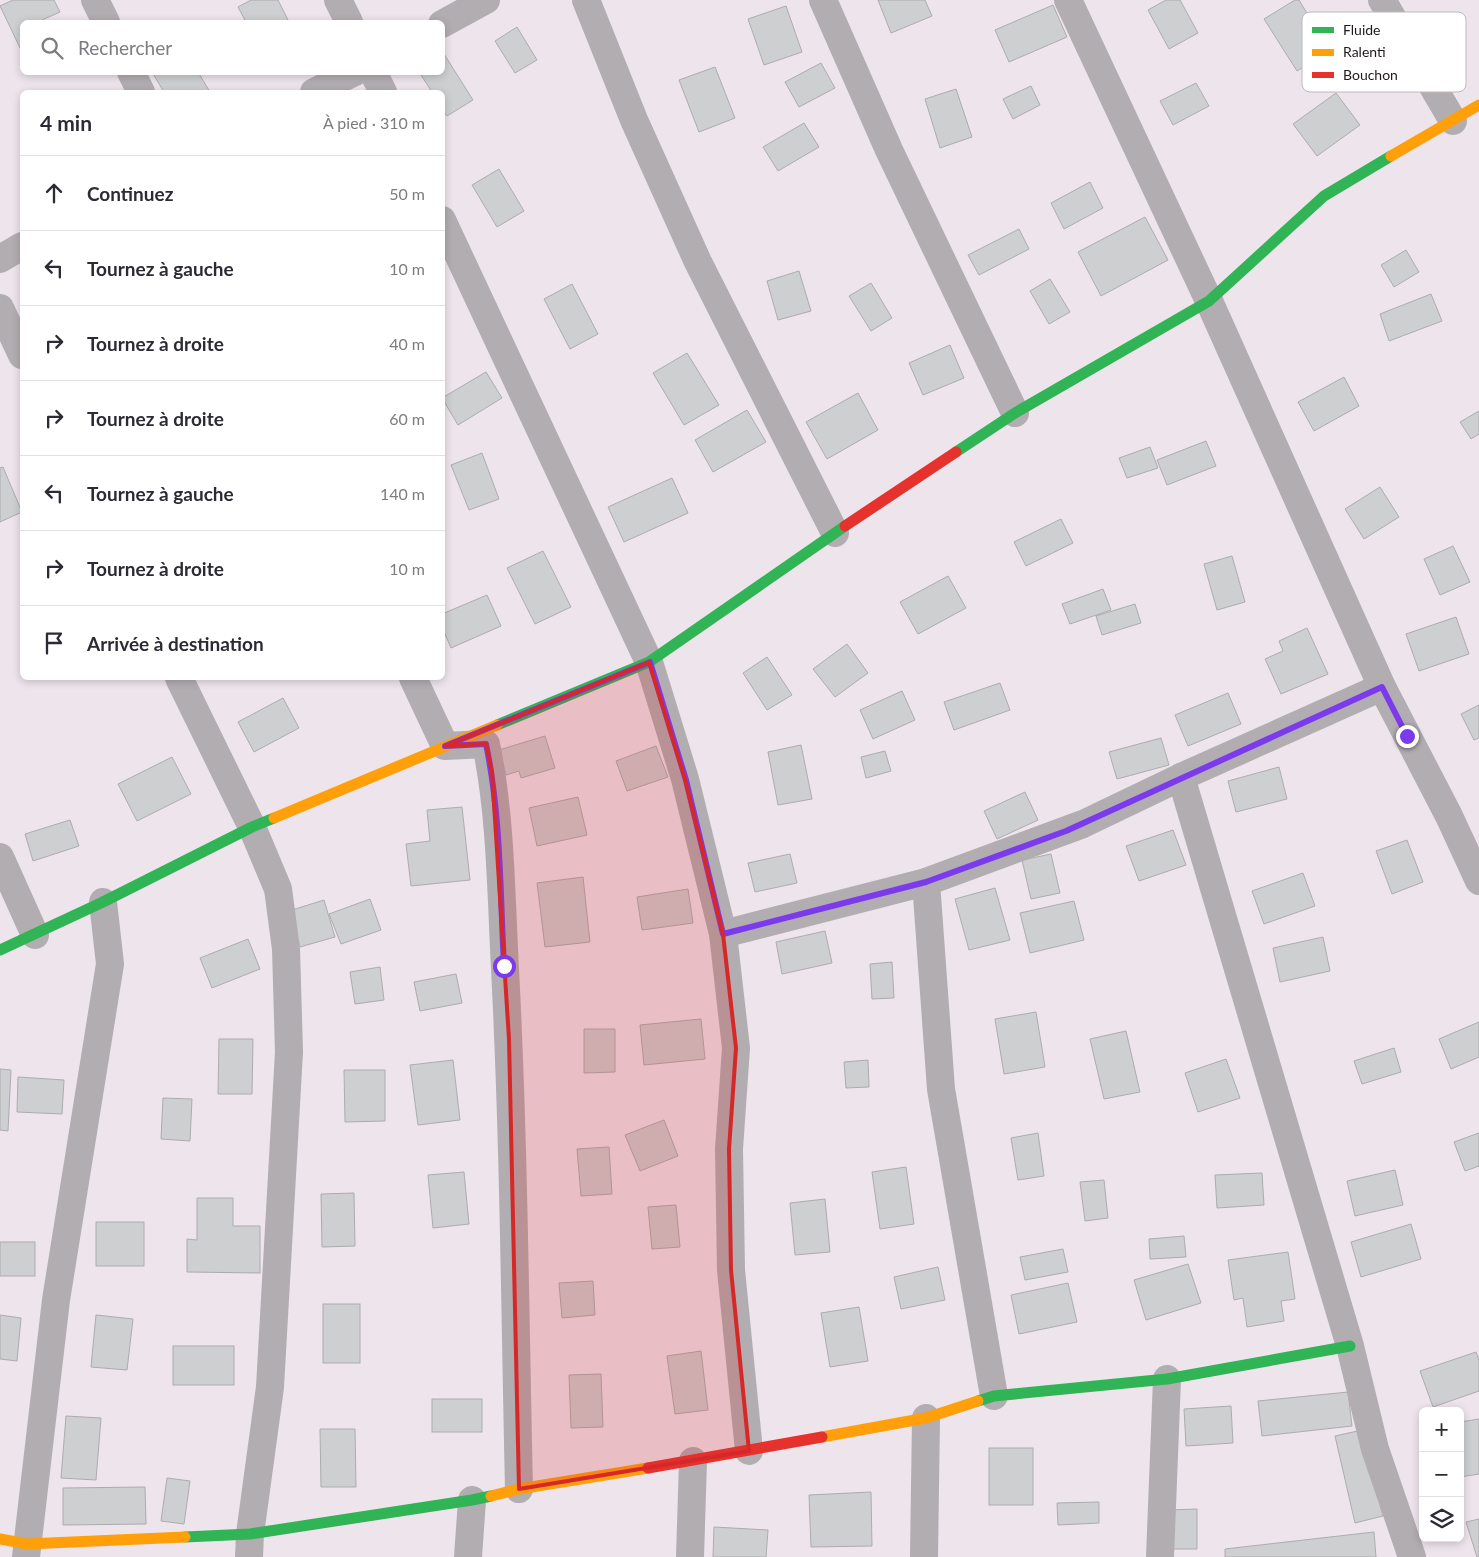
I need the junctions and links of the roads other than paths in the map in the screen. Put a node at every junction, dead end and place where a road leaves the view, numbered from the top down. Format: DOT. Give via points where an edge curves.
graph roads {
  1 [pos="95,0"];
  2 [pos="338,0"];
  3 [pos="486,0"];
  4 [pos="586,0"];
  5 [pos="823,0"];
  6 [pos="1068,0"];
  7 [pos="1382,0"];
  8 [pos="1389,12"];
  9 [pos="105,20"];
  10 [pos="348,20"];
  11 [pos="445,22"];
  12 [pos="134,75"];
  13 [pos="349,75"];
  14 [pos="374,75"];
  15 [pos="141,90"];
  16 [pos="318,90"];
  17 [pos="382,90"];
  18 [pos="1436,92"];
  19 [pos="1479,105"];
  20 [pos="1453,121"];
  21 [pos="445,226"];
  22 [pos="20,247"];
  23 [pos="0,259"];
  24 [pos="1209,301"];
  25 [pos="0,308"];
  26 [pos="20,351"];
  27 [pos="1015,414"];
  28 [pos="835,533"];
  29 [pos="650,662"];
  30 [pos="180,680"];
  31 [pos="414,680"];
  32 [pos="1382,687"];
  33 [pos="445,746"];
  34 [pos="1181,777"];
  35 [pos="252,827"];
  36 [pos="0,857"];
  37 [pos="926,882"];
  38 [pos="1479,882"];
  39 [pos="103,902"];
  40 [pos="723,934"];
  41 [pos="34,935"];
  42 [pos="0,950"];
  43 [pos="1350,1346"];
  44 [pos="1167,1379"];
  45 [pos="994,1396"];
  46 [pos="926,1418"];
  47 [pos="749,1451"];
  48 [pos="693,1461"];
  49 [pos="519,1489"];
  50 [pos="472,1500"];
  51 [pos="0,1539"];
  52 [pos="249,1545"];
  53 [pos="26,1551"];
  54 [pos="468,1557"];
  55 [pos="690,1557"];
  56 [pos="924,1557"];
  57 [pos="1160,1557"];
  58 [pos="1412,1557"];
  1 -- 9 [label="street"];
  2 -- 10 [label="street"];
  3 -- 11 [label="street"];
  4 -- 28 [label="street" via="634,120 698,262"];
  5 -- 27 [label="street" via="889,150"];
  6 -- 24 [label="street"];
  7 -- 8 [label="street"];
  12 -- 15 [label="street"];
  13 -- 16 [label="street"];
  14 -- 17 [label="street"];
  18 -- 20 [label="street"];
  19 -- 20 [label="street"];
  20 -- 24 [label="street" via="1324,196"];
  21 -- 29 [label="street"];
  22 -- 23 [label="street"];
  24 -- 27 [label="street"];
  24 -- 32 [label="street"];
  25 -- 26 [label="street"];
  27 -- 28 [label="street"];
  28 -- 29 [label="street"];
  29 -- 33 [label="street"];
  29 -- 40 [label="street" via="686,780"];
  30 -- 35 [label="street"];
  31 -- 33 [label="street"];
  32 -- 34 [label="street"];
  32 -- 38 [label="street" via="1449,816"];
  33 -- 35 [label="street"];
  33 -- 49 [label="street" via="486,744 492,772 508,1039"];
  34 -- 37 [label="street" via="1083,824"];
  34 -- 43 [label="street"];
  35 -- 39 [label="street"];
  35 -- 52 [label="street" via="278,889 286,949 289,1052 270,1387"];
  36 -- 41 [label="street"];
  37 -- 40 [label="street"];
  37 -- 45 [label="street" via="941,1089"];
  39 -- 41 [label="street"];
  39 -- 53 [label="street" via="110,964 56,1300"];
  40 -- 47 [label="street" via="736,1048 729,1149 731,1270"];
  41 -- 42 [label="street"];
  43 -- 44 [label="street"];
  43 -- 58 [label="street" via="1375,1449"];
  44 -- 45 [label="street"];
  44 -- 57 [label="street"];
  45 -- 46 [label="street"];
  46 -- 47 [label="street"];
  46 -- 56 [label="street"];
  47 -- 48 [label="street"];
  48 -- 49 [label="street"];
  48 -- 55 [label="street"];
  49 -- 50 [label="street"];
  50 -- 52 [label="street"];
  50 -- 54 [label="street"];
  51 -- 53 [label="street"];
  52 -- 53 [label="street"];
}
